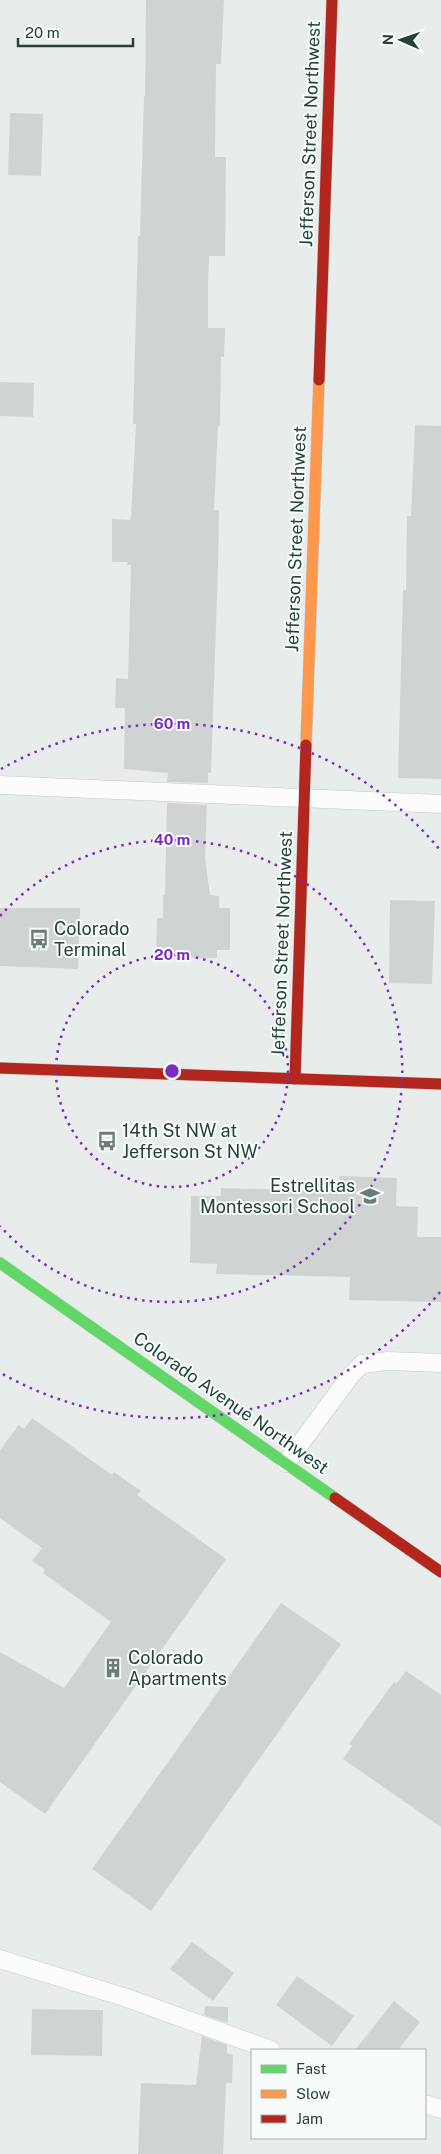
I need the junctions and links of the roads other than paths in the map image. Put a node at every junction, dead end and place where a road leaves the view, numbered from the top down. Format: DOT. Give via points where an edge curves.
graph roads {
  1 [pos="332,0"];
  2 [pos="0,785"];
  3 [pos="305,799"];
  4 [pos="441,804"];
  5 [pos="0,1068"];
  6 [pos="295,1079"];
  7 [pos="441,1084"];
  8 [pos="0,1263"];
  9 [pos="441,1363"];
  10 [pos="286,1463"];
  11 [pos="441,1572"];
  12 [pos="0,1959"];
  13 [pos="268,2049"];
  14 [pos="426,2104"];
  15 [pos="441,2109"];
  1 -- 3 [label="street, Jefferson Street Northwest"];
  2 -- 3 [label="lane"];
  3 -- 4 [label="lane"];
  3 -- 6 [label="street, Jefferson Street Northwest"];
  5 -- 6 [label="street"];
  6 -- 7 [label="street"];
  8 -- 10 [label="street, Colorado Avenue Northwest"];
  9 -- 10 [label="lane" via="388,1361 362,1364"];
  10 -- 11 [label="street, Colorado Avenue Northwest"];
  12 -- 13 [label="lane" via="124,1997"];
  14 -- 15 [label="lane"];
}
